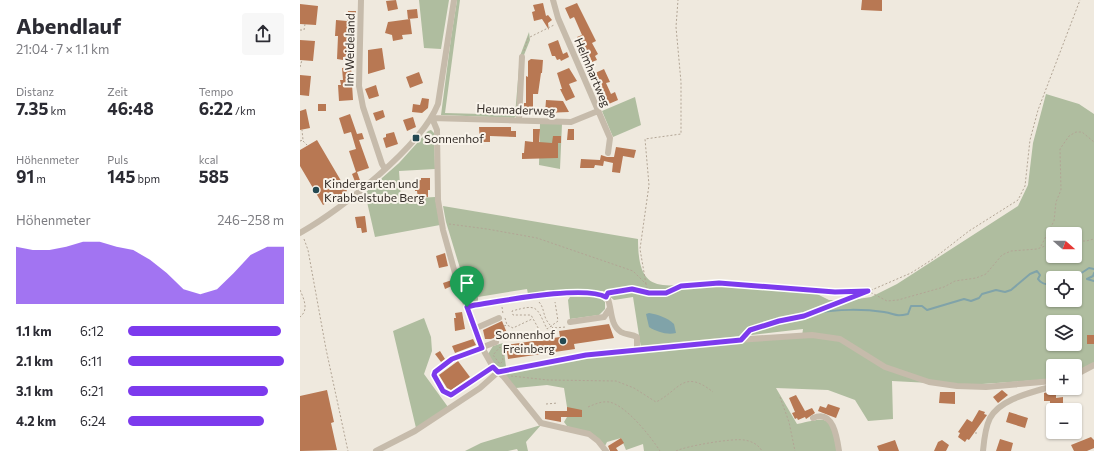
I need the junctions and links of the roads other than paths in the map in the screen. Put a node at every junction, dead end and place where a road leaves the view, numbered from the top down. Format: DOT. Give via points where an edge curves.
graph roads {
  1 [pos="361,0"];
  2 [pos="454,0"];
  3 [pos="553,0"];
  4 [pos="522,57"];
  5 [pos="598,111"];
  6 [pos="432,118"];
  7 [pos="518,120"];
  8 [pos="608,153"];
  9 [pos="385,168"];
  10 [pos="301,234"];
  11 [pos="467,307"];
  12 [pos="610,308"];
  13 [pos="502,319"];
  14 [pos="569,324"];
  15 [pos="474,329"];
  16 [pos="496,342"];
  17 [pos="482,348"];
  18 [pos="637,350"];
  19 [pos="1094,365"];
  20 [pos="495,369"];
  21 [pos="1082,371"];
  22 [pos="1046,381"];
  23 [pos="1046,388"];
  24 [pos="813,418"];
  25 [pos="376,451"];
  26 [pos="606,451"];
  27 [pos="839,451"];
  28 [pos="982,451"];
  1 -- 9 [label="street, Im Weideland" via="358,78 360,97"];
  2 -- 6 [label="street" via="438,104"];
  3 -- 5 [label="street, Helmhartweg"];
  4 -- 7 [label="street"];
  5 -- 7 [label="street, Heumaderweg" via="571,122"];
  5 -- 8 [label="street, Helmhartweg" via="610,138"];
  6 -- 7 [label="street, Heumaderweg"];
  6 -- 9 [label="street" via="416,138"];
  6 -- 11 [label="street" via="437,130 440,213 453,266"];
  9 -- 10 [label="street" via="346,203"];
  11 -- 12 [label="street" via="557,293 599,294 606,297"];
  11 -- 15 [label="street"];
  12 -- 14 [label="street" via="604,317"];
  12 -- 18 [label="street" via="618,329 622,333 637,337"];
  13 -- 15 [label="street"];
  15 -- 17 [label="street"];
  16 -- 17 [label="street"];
  17 -- 20 [label="street"];
  17 -- 20 [label="street" via="452,359 435,372 439,386 451,395"];
  18 -- 20 [label="street" via="577,356"];
  18 -- 22 [label="street" via="800,335 825,336 846,342 892,371 920,380 947,385 986,387"];
  19 -- 21 [label="street"];
  20 -- 25 [label="street" via="480,388 415,431"];
  20 -- 26 [label="street" via="543,424 588,434"];
  23 -- 28 [label="street" via="1011,401 995,412 988,425"];
  24 -- 27 [label="street" via="820,416 831,421 837,435"];
}
